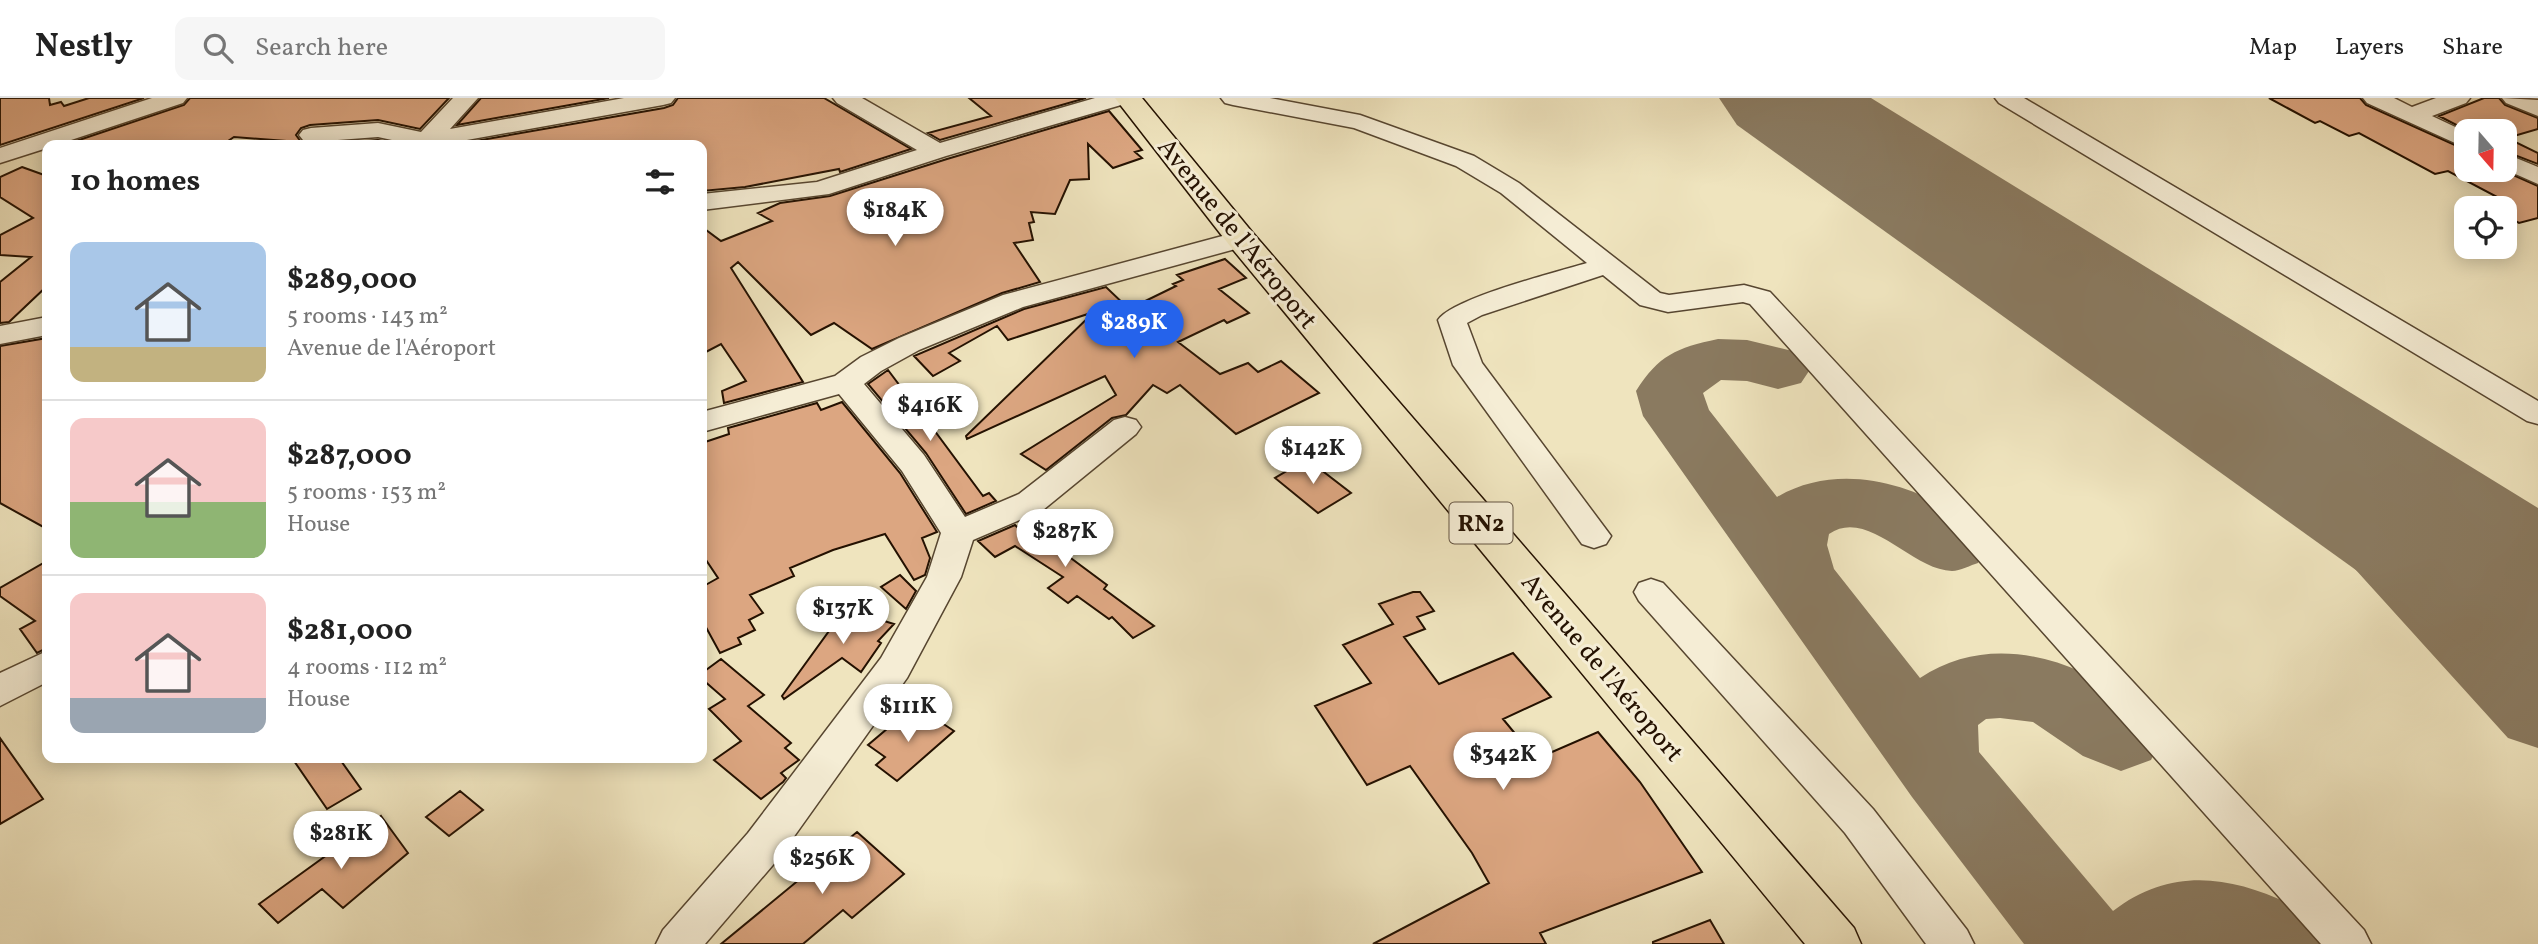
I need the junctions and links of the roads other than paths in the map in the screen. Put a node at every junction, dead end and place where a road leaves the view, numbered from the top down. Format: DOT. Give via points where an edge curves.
graph roads {
  1 [pos="175,98"];
  2 [pos="466,98"];
  3 [pos="663,98"];
  4 [pos="845,98"];
  5 [pos="1121,98"];
  6 [pos="1128,98"];
  7 [pos="1233,98"];
  8 [pos="2007,98"];
  9 [pos="2375,98"];
  10 [pos="2458,98"];
  11 [pos="2514,98"];
  12 [pos="2538,109"];
  13 [pos="2412,115"];
  14 [pos="311,135"];
  15 [pos="2454,135"];
  16 [pos="48,140"];
  17 [pos="415,140"];
  18 [pos="429,140"];
  19 [pos="442,140"];
  20 [pos="42,142"];
  21 [pos="937,151"];
  22 [pos="0,156"];
  23 [pos="2517,166"];
  24 [pos="2538,176"];
  25 [pos="707,201"];
  26 [pos="1241,239"];
  27 [pos="1607,265"];
  28 [pos="42,327"];
  29 [pos="0,335"];
  30 [pos="846,383"];
  31 [pos="2538,414"];
  32 [pos="707,421"];
  33 [pos="1125,427"];
  34 [pos="958,533"];
  35 [pos="1594,536"];
  36 [pos="1651,592"];
  37 [pos="42,668"];
  38 [pos="1,689"];
  39 [pos="678,944"];
  40 [pos="1836,944"];
  41 [pos="1952,944"];
  42 [pos="2349,944"];
  1 -- 16 [label="street"];
  2 -- 18 [label="street"];
  3 -- 19 [label="street"];
  4 -- 21 [label="street"];
  5 -- 21 [label="street"];
  6 -- 26 [label="highway, Avenue de l'Aéroport / RN2"];
  7 -- 27 [label="street" via="1360,122 1465,161 1510,188"];
  8 -- 31 [label="street"];
  9 -- 13 [label="street"];
  10 -- 13 [label="street"];
  11 -- 12 [label="street"];
  13 -- 15 [label="street"];
  14 -- 17 [label="street" via="379,130"];
  20 -- 22 [label="street"];
  21 -- 25 [label="street" via="820,190"];
  23 -- 24 [label="street"];
  26 -- 30 [label="street" via="1013,301 909,344"];
  26 -- 40 [label="highway, Avenue de l'Aéroport / RN2"];
  27 -- 35 [label="street" via="1472,309 1452,320 1468,365"];
  27 -- 42 [label="street" via="1650,299 1668,304 1744,293 1760,298"];
  28 -- 29 [label="street"];
  30 -- 32 [label="street"];
  30 -- 34 [label="street" via="913,463"];
  33 -- 34 [label="street" via="1031,502"];
  34 -- 39 [label="street" via="944,577 894,668 763,846"];
  36 -- 41 [label="street" via="1859,821"];
  37 -- 38 [label="street"];
}
